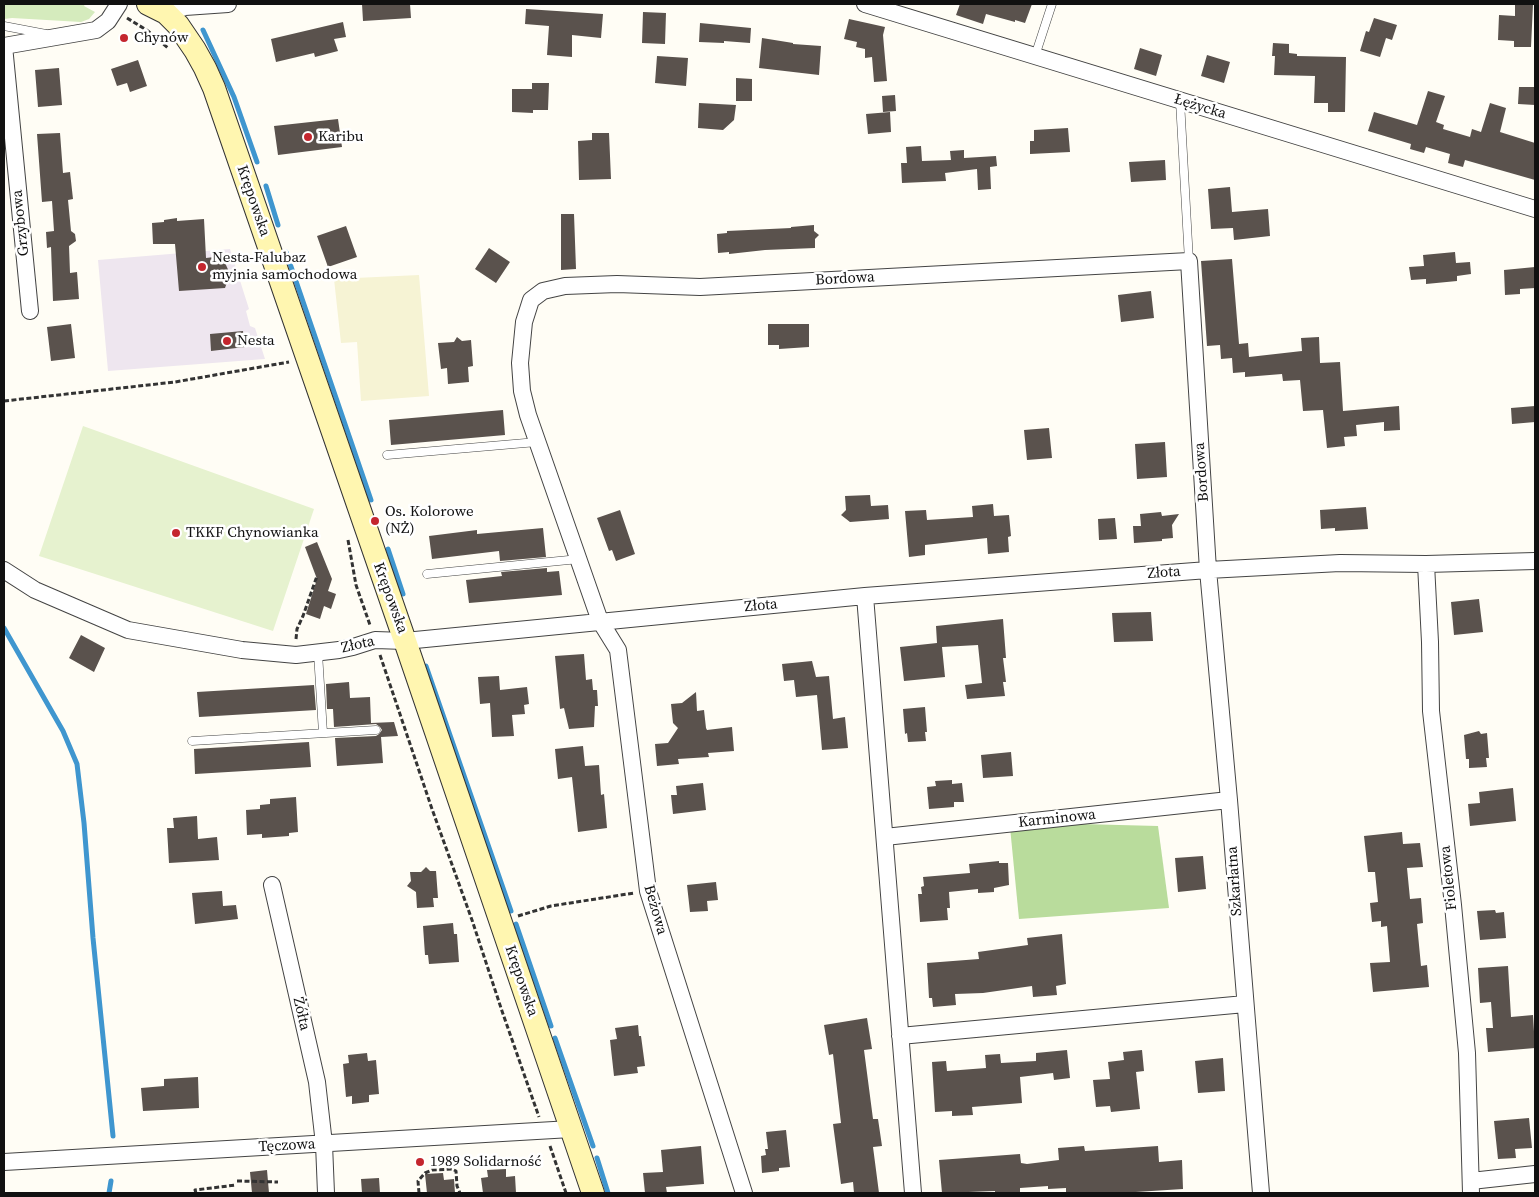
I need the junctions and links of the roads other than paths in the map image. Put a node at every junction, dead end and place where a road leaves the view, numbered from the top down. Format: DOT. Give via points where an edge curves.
graph roads {
  1 [pos="228,4"];
  2 [pos="865,4"];
  3 [pos="1052,4"];
  4 [pos="117,7"];
  5 [pos="157,9"];
  6 [pos="4,26"];
  7 [pos="59,37"];
  8 [pos="4,46"];
  9 [pos="1035,56"];
  10 [pos="1180,100"];
  11 [pos="1535,208"];
  12 [pos="1189,261"];
  13 [pos="30,311"];
  14 [pos="537,442"];
  15 [pos="387,455"];
  16 [pos="579,559"];
  17 [pos="1535,561"];
  18 [pos="1426,564"];
  19 [pos="4,570"];
  20 [pos="1208,570"];
  21 [pos="427,574"];
  22 [pos="865,596"];
  23 [pos="600,621"];
  24 [pos="405,641"];
  25 [pos="318,652"];
  26 [pos="376,730"];
  27 [pos="323,733"];
  28 [pos="192,741"];
  29 [pos="1229,800"];
  30 [pos="885,837"];
  31 [pos="272,886"];
  32 [pos="1245,1004"];
  33 [pos="900,1036"];
  34 [pos="571,1129"];
  35 [pos="324,1144"];
  36 [pos="4,1162"];
  37 [pos="1535,1174"];
  38 [pos="1471,1187"];
  39 [pos="326,1193"];
  40 [pos="593,1193"];
  41 [pos="744,1193"];
  42 [pos="913,1193"];
  43 [pos="1261,1193"];
  1 -- 5 [label="street"];
  2 -- 9 [label="street, Łężycka"];
  3 -- 9 [label="lane"];
  4 -- 7 [label="street, Grzybowa" via="108,21 96,30"];
  5 -- 24 [label="street, Krępowska" via="178,25 214,88"];
  6 -- 7 [label="lane"];
  7 -- 8 [label="street, Grzybowa"];
  8 -- 13 [label="street, Grzybowa"];
  9 -- 10 [label="street, Łężycka"];
  10 -- 11 [label="street, Łężycka"];
  10 -- 12 [label="lane"];
  12 -- 14 [label="street, Bordowa" via="700,287 565,286 543,291 531,300 524,322 520,363 522,390"];
  12 -- 20 [label="street, Bordowa"];
  14 -- 15 [label="lane"];
  14 -- 16 [label="street, Bordowa"];
  16 -- 21 [label="lane"];
  16 -- 23 [label="street, Bordowa"];
  17 -- 18 [label="street, Złota"];
  18 -- 20 [label="street, Złota" via="1330,564"];
  18 -- 38 [label="street, Fioletowa" via="1431,711 1467,1053"];
  19 -- 25 [label="street, Złota" via="35,590 128,630 242,650 296,655"];
  20 -- 22 [label="street, Złota"];
  20 -- 29 [label="street, Szkarłatna"];
  22 -- 23 [label="street, Złota"];
  22 -- 30 [label="street"];
  23 -- 24 [label="street, Złota"];
  23 -- 41 [label="street, Beżowa" via="618,650 648,891"];
  24 -- 25 [label="street, Złota" via="375,640"];
  24 -- 34 [label="street, Krępowska"];
  25 -- 27 [label="lane"];
  26 -- 27 [label="lane"];
  27 -- 28 [label="lane"];
  29 -- 30 [label="street, Karminowa"];
  29 -- 32 [label="street, Szkarłatna"];
  30 -- 33 [label="street"];
  31 -- 35 [label="street, Żółta" via="317,1082"];
  32 -- 33 [label="street"];
  32 -- 43 [label="street, Szkarłatna"];
  33 -- 42 [label="street"];
  34 -- 35 [label="street, Tęczowa"];
  34 -- 40 [label="street, Krępowska"];
  35 -- 36 [label="street, Tęczowa"];
  35 -- 39 [label="street, Żółta"];
  37 -- 38 [label="street"];
}
